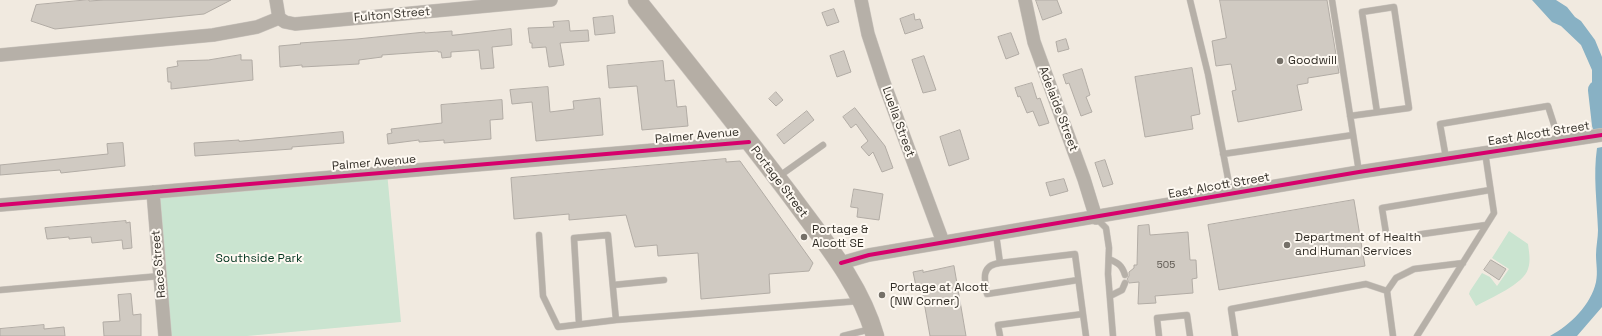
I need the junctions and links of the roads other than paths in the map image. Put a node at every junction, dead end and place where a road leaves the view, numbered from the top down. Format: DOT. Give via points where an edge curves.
graph roads {
  1 [pos="276,0"];
  2 [pos="551,0"];
  3 [pos="637,0"];
  4 [pos="861,0"];
  5 [pos="1025,0"];
  6 [pos="1190,0"];
  7 [pos="1332,0"];
  8 [pos="280,19"];
  9 [pos="0,55"];
  10 [pos="1377,112"];
  11 [pos="1350,116"];
  12 [pos="1353,135"];
  13 [pos="1598,135"];
  14 [pos="1559,140"];
  15 [pos="750,142"];
  16 [pos="822,145"];
  17 [pos="1485,152"];
  18 [pos="1223,154"];
  19 [pos="1446,158"];
  20 [pos="1359,172"];
  21 [pos="777,178"];
  22 [pos="1490,190"];
  23 [pos="153,192"];
  24 [pos="1231,194"];
  25 [pos="0,205"];
  26 [pos="1096,218"];
  27 [pos="1486,225"];
  28 [pos="996,234"];
  29 [pos="539,235"];
  30 [pos="943,242"];
  31 [pos="1109,259"];
  32 [pos="1000,263"];
  33 [pos="1463,263"];
  34 [pos="841,264"];
  35 [pos="1125,275"];
  36 [pos="160,276"];
  37 [pos="664,280"];
  38 [pos="1078,280"];
  39 [pos="1125,283"];
  40 [pos="613,285"];
  41 [pos="0,290"];
  42 [pos="1387,291"];
  43 [pos="1110,296"];
  44 [pos="861,301"];
  45 [pos="1083,314"];
  46 [pos="616,320"];
  47 [pos="579,324"];
  48 [pos="874,332"];
  49 [pos="165,336"];
  50 [pos="843,336"];
  51 [pos="1000,336"];
  52 [pos="1086,336"];
  53 [pos="1113,336"];
  54 [pos="1159,336"];
  55 [pos="1190,336"];
  56 [pos="1235,336"];
  57 [pos="1393,336"];
  58 [pos="1417,336"];
  1 -- 8 [label="street"];
  2 -- 8 [label="street, Fulton Street" via="295,24"];
  3 -- 15 [label="main road, Portage Street"];
  4 -- 30 [label="street, Luella Street" via="868,34 884,83"];
  5 -- 26 [label="street, Adelaide Street" via="1036,48"];
  6 -- 18 [label="lane" via="1208,74"];
  7 -- 11 [label="lane"];
  8 -- 9 [label="street" via="257,27 212,35"];
  10 -- 10 [label="lane" via="1409,108 1394,7 1362,12"];
  10 -- 11 [label="lane"];
  11 -- 12 [label="lane"];
  12 -- 18 [label="lane"];
  12 -- 20 [label="lane"];
  13 -- 14 [label="street, East Alcott Street"];
  14 -- 17 [label="street, East Alcott Street"];
  14 -- 19 [label="lane" via="1548,106 1440,124"];
  15 -- 21 [label="main road, Portage Street"];
  15 -- 23 [label="street, Palmer Avenue"];
  16 -- 21 [label="lane"];
  17 -- 19 [label="street, East Alcott Street"];
  17 -- 22 [label="lane"];
  18 -- 24 [label="lane"];
  19 -- 20 [label="street, East Alcott Street"];
  20 -- 24 [label="street, East Alcott Street"];
  21 -- 34 [label="main road, Portage Street"];
  22 -- 27 [label="lane" via="1494,213"];
  22 -- 27 [label="lane" via="1382,208 1387,240"];
  23 -- 25 [label="street, Palmer Avenue"];
  23 -- 36 [label="street, Race Street"];
  24 -- 26 [label="street, East Alcott Street"];
  26 -- 28 [label="street, East Alcott Street"];
  26 -- 31 [label="lane" via="1106,228"];
  27 -- 33 [label="lane"];
  28 -- 30 [label="street, East Alcott Street"];
  28 -- 32 [label="lane"];
  29 -- 47 [label="lane" via="543,296 558,326"];
  30 -- 34 [label="street, East Alcott Street" via="869,254"];
  31 -- 35 [label="lane" via="1119,264"];
  31 -- 43 [label="lane"];
  32 -- 38 [label="lane" via="1075,254"];
  32 -- 38 [label="lane" via="992,264 985,275 987,294"];
  33 -- 42 [label="lane" via="1414,269 1396,278"];
  33 -- 58 [label="lane"];
  34 -- 44 [label="main road, Portage Street"];
  36 -- 41 [label="lane"];
  36 -- 49 [label="street, Race Street"];
  37 -- 40 [label="lane"];
  38 -- 45 [label="lane"];
  39 -- 43 [label="lane" via="1122,290"];
  40 -- 46 [label="lane"];
  40 -- 47 [label="lane" via="608,235 574,238"];
  42 -- 56 [label="lane" via="1366,284 1231,309"];
  42 -- 57 [label="lane"];
  43 -- 53 [label="lane"];
  44 -- 46 [label="lane"];
  44 -- 48 [label="main road, Portage Street"];
  45 -- 51 [label="lane" via="998,325"];
  45 -- 52 [label="lane"];
  46 -- 47 [label="lane"];
  48 -- 50 [label="lane"];
  54 -- 55 [label="lane" via="1157,318 1187,315"];
}
